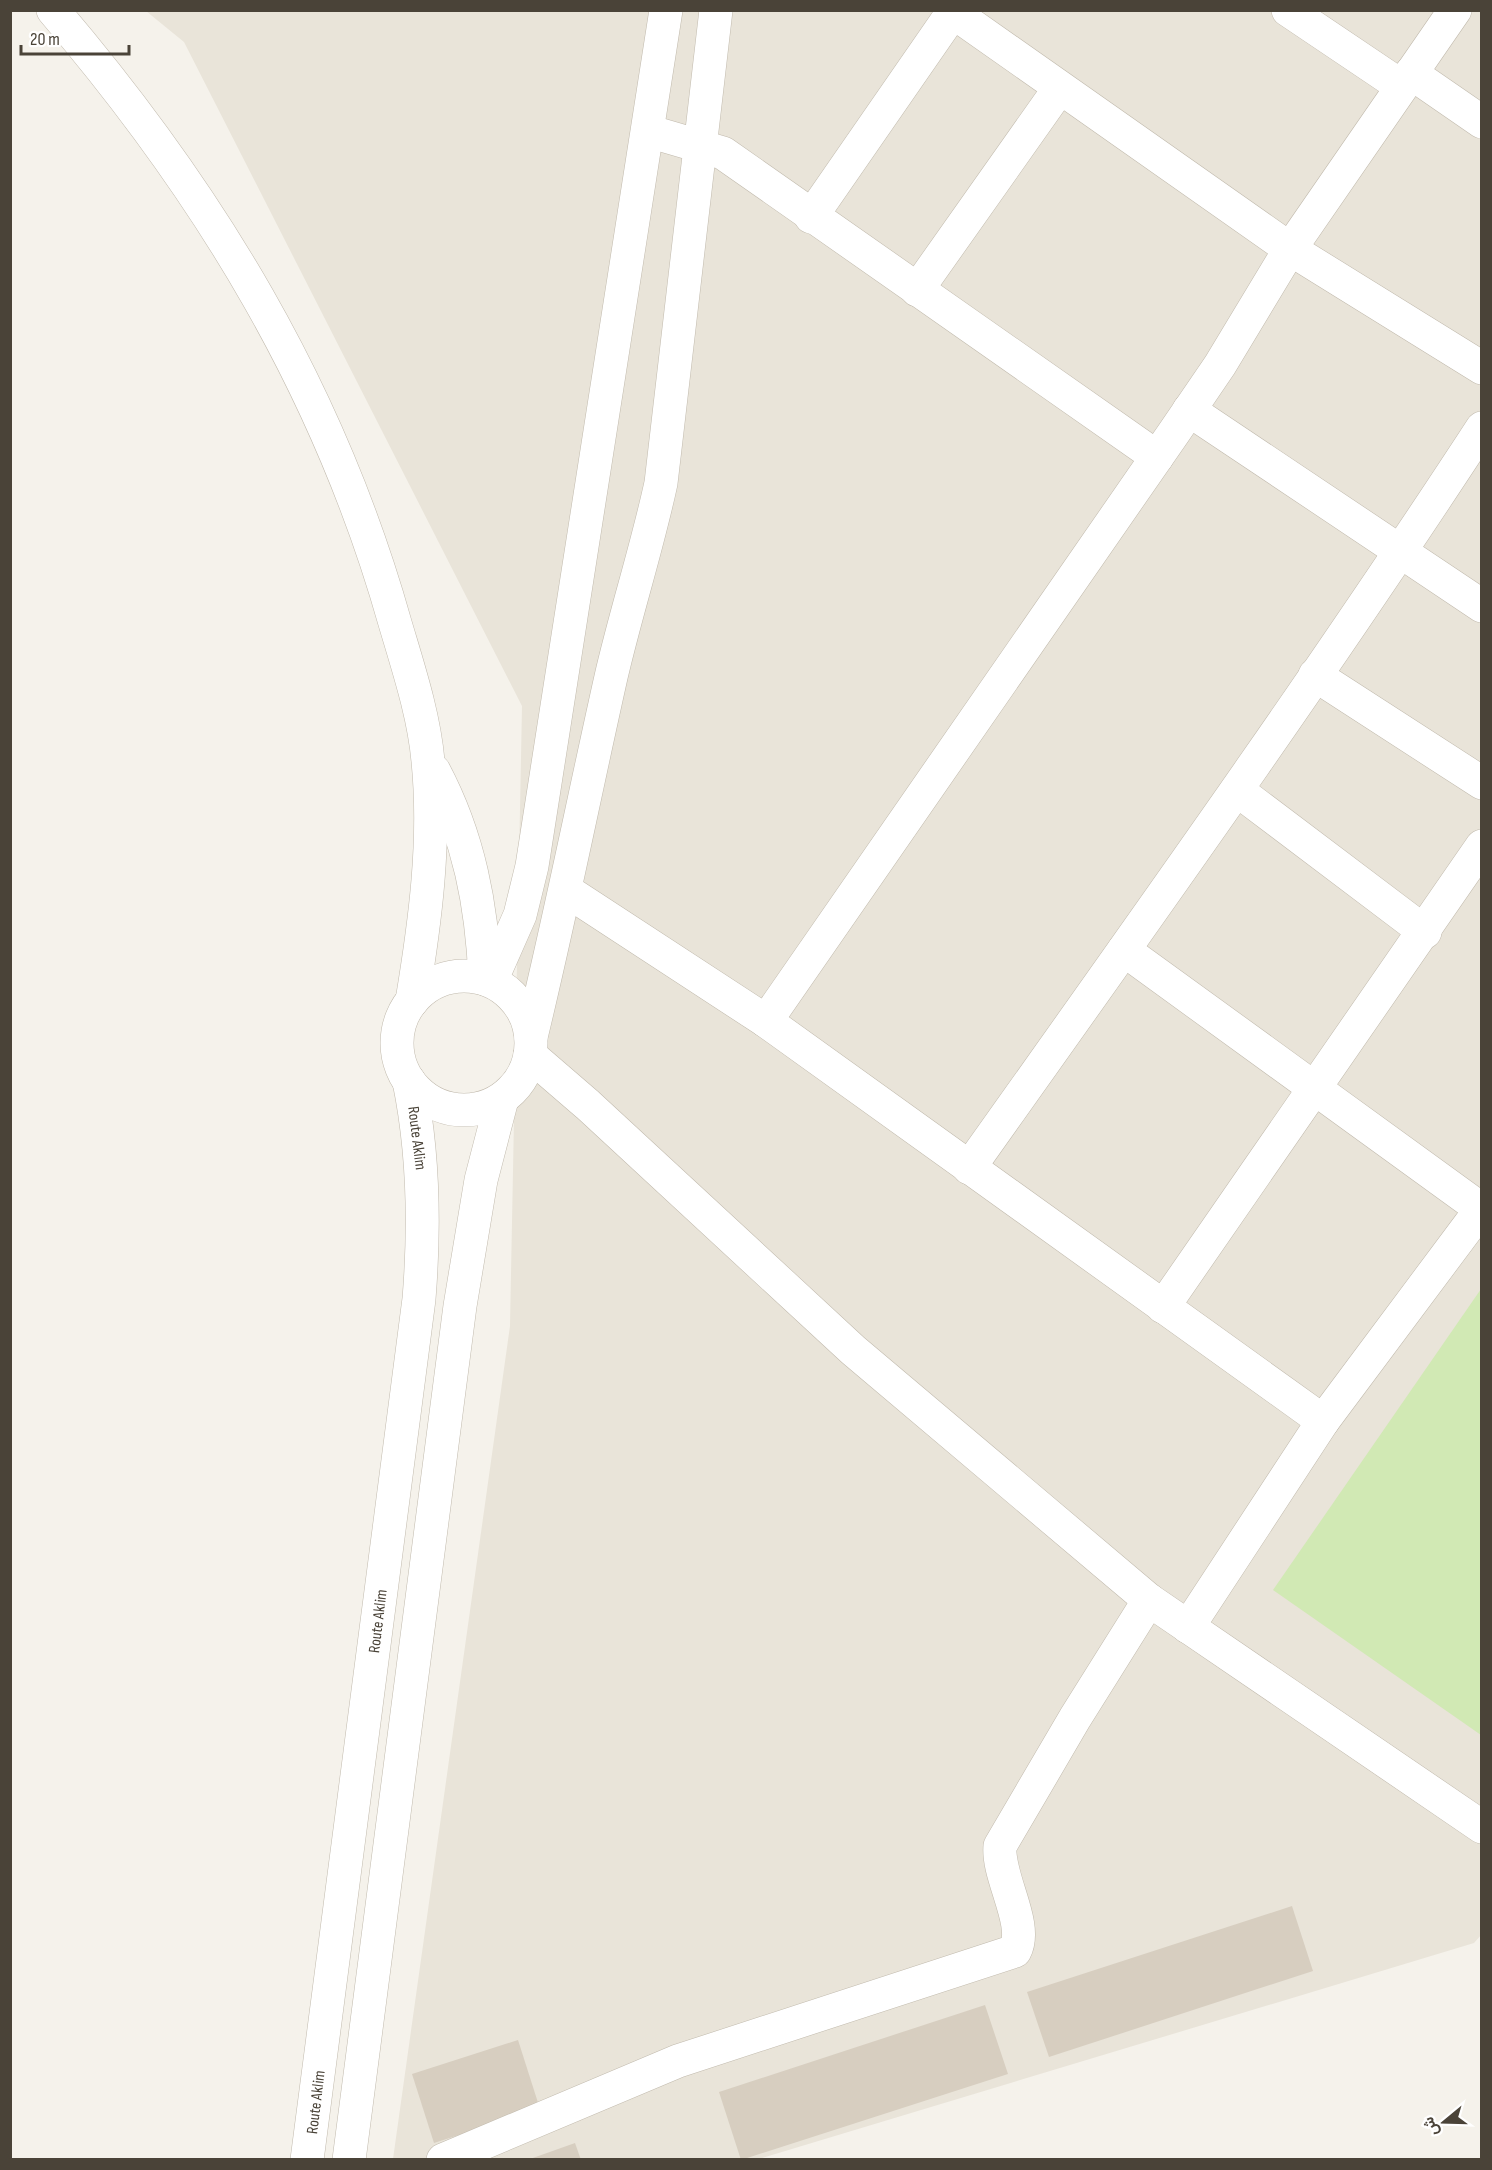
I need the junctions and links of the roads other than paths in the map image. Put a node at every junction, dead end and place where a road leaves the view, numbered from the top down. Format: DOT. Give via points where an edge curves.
graph roads {
  1 [pos="53,10"];
  2 [pos="666,10"];
  3 [pos="716,10"];
  4 [pos="1288,10"];
  5 [pos="1455,10"];
  6 [pos="962,14"];
  7 [pos="1406,80"];
  8 [pos="1059,89"];
  9 [pos="1482,122"];
  10 [pos="648,132"];
  11 [pos="700,145"];
  12 [pos="812,217"];
  13 [pos="1290,249"];
  14 [pos="917,290"];
  15 [pos="1482,368"];
  16 [pos="1189,410"];
  17 [pos="1482,428"];
  18 [pos="1157,457"];
  19 [pos="1402,551"];
  20 [pos="1482,606"];
  21 [pos="1315,675"];
  22 [pos="428,759"];
  23 [pos="1482,783"];
  24 [pos="1237,790"];
  25 [pos="1482,846"];
  26 [pos="567,891"];
  27 [pos="480,909"];
  28 [pos="520,915"];
  29 [pos="1425,932"];
  30 [pos="1124,950"];
  31 [pos="488,980"];
  32 [pos="412,1001"];
  33 [pos="766,1022"];
  34 [pos="531,1046"];
  35 [pos="410,1081"];
  36 [pos="1315,1090"];
  37 [pos="502,1099"];
  38 [pos="969,1168"];
  39 [pos="1481,1208"];
  40 [pos="1163,1307"];
  41 [pos="1323,1422"];
  42 [pos="1149,1600"];
  43 [pos="1188,1627"];
  44 [pos="1482,1827"];
  45 [pos="307,2160"];
  46 [pos="349,2160"];
  47 [pos="442,2160"];
  1 -- 22 [label="street" via="115,83 181,173 241,266 294,363 340,464 380,568 410,674"];
  2 -- 10 [label="street"];
  3 -- 11 [label="street"];
  4 -- 7 [label="street"];
  5 -- 7 [label="street"];
  6 -- 8 [label="street"];
  6 -- 12 [label="street"];
  7 -- 9 [label="street"];
  7 -- 13 [label="street"];
  8 -- 13 [label="street"];
  8 -- 14 [label="street"];
  10 -- 11 [label="street"];
  10 -- 28 [label="street" via="532,866"];
  11 -- 12 [label="street" via="723,153"];
  11 -- 26 [label="street" via="661,483 611,675"];
  12 -- 14 [label="street"];
  13 -- 15 [label="street"];
  13 -- 16 [label="street"];
  14 -- 18 [label="street"];
  16 -- 18 [label="street"];
  16 -- 19 [label="street"];
  17 -- 19 [label="street"];
  18 -- 33 [label="street"];
  19 -- 20 [label="street"];
  19 -- 21 [label="street"];
  21 -- 23 [label="street"];
  21 -- 24 [label="street"];
  22 -- 27 [label="street" via="455,817"];
  22 -- 32 [label="street" via="428,866"];
  24 -- 29 [label="street"];
  24 -- 30 [label="street"];
  25 -- 29 [label="street"];
  26 -- 33 [label="street"];
  26 -- 34 [label="street"];
  27 -- 28 [label="street" via="486,916 503,922"];
  27 -- 31 [label="street"];
  28 -- 31 [label="street"];
  29 -- 36 [label="street"];
  30 -- 36 [label="street"];
  30 -- 38 [label="street"];
  31 -- 32 [label="street" via="452,977 430,986"];
  31 -- 34 [label="street" via="519,1004 527,1020"];
  32 -- 35 [label="street" via="403,1015 398,1049"];
  33 -- 38 [label="street"];
  34 -- 37 [label="street" via="525,1072"];
  34 -- 42 [label="street" via="588,1105 853,1350"];
  35 -- 37 [label="street" via="421,1094 452,1109 469,1110"];
  35 -- 45 [label="street, Route Aklim" via="418,1127 424,1216 419,1299"];
  36 -- 39 [label="street"];
  36 -- 40 [label="street"];
  37 -- 46 [label="street" via="481,1180 463,1284"];
  38 -- 40 [label="street"];
  39 -- 41 [label="street"];
  40 -- 41 [label="street"];
  41 -- 43 [label="street"];
  42 -- 43 [label="street"];
  42 -- 47 [label="street" via="1000,1846 1001,1866 1018,1929 1018,1946 1010,1955 678,2061"];
  43 -- 44 [label="street"];
}
